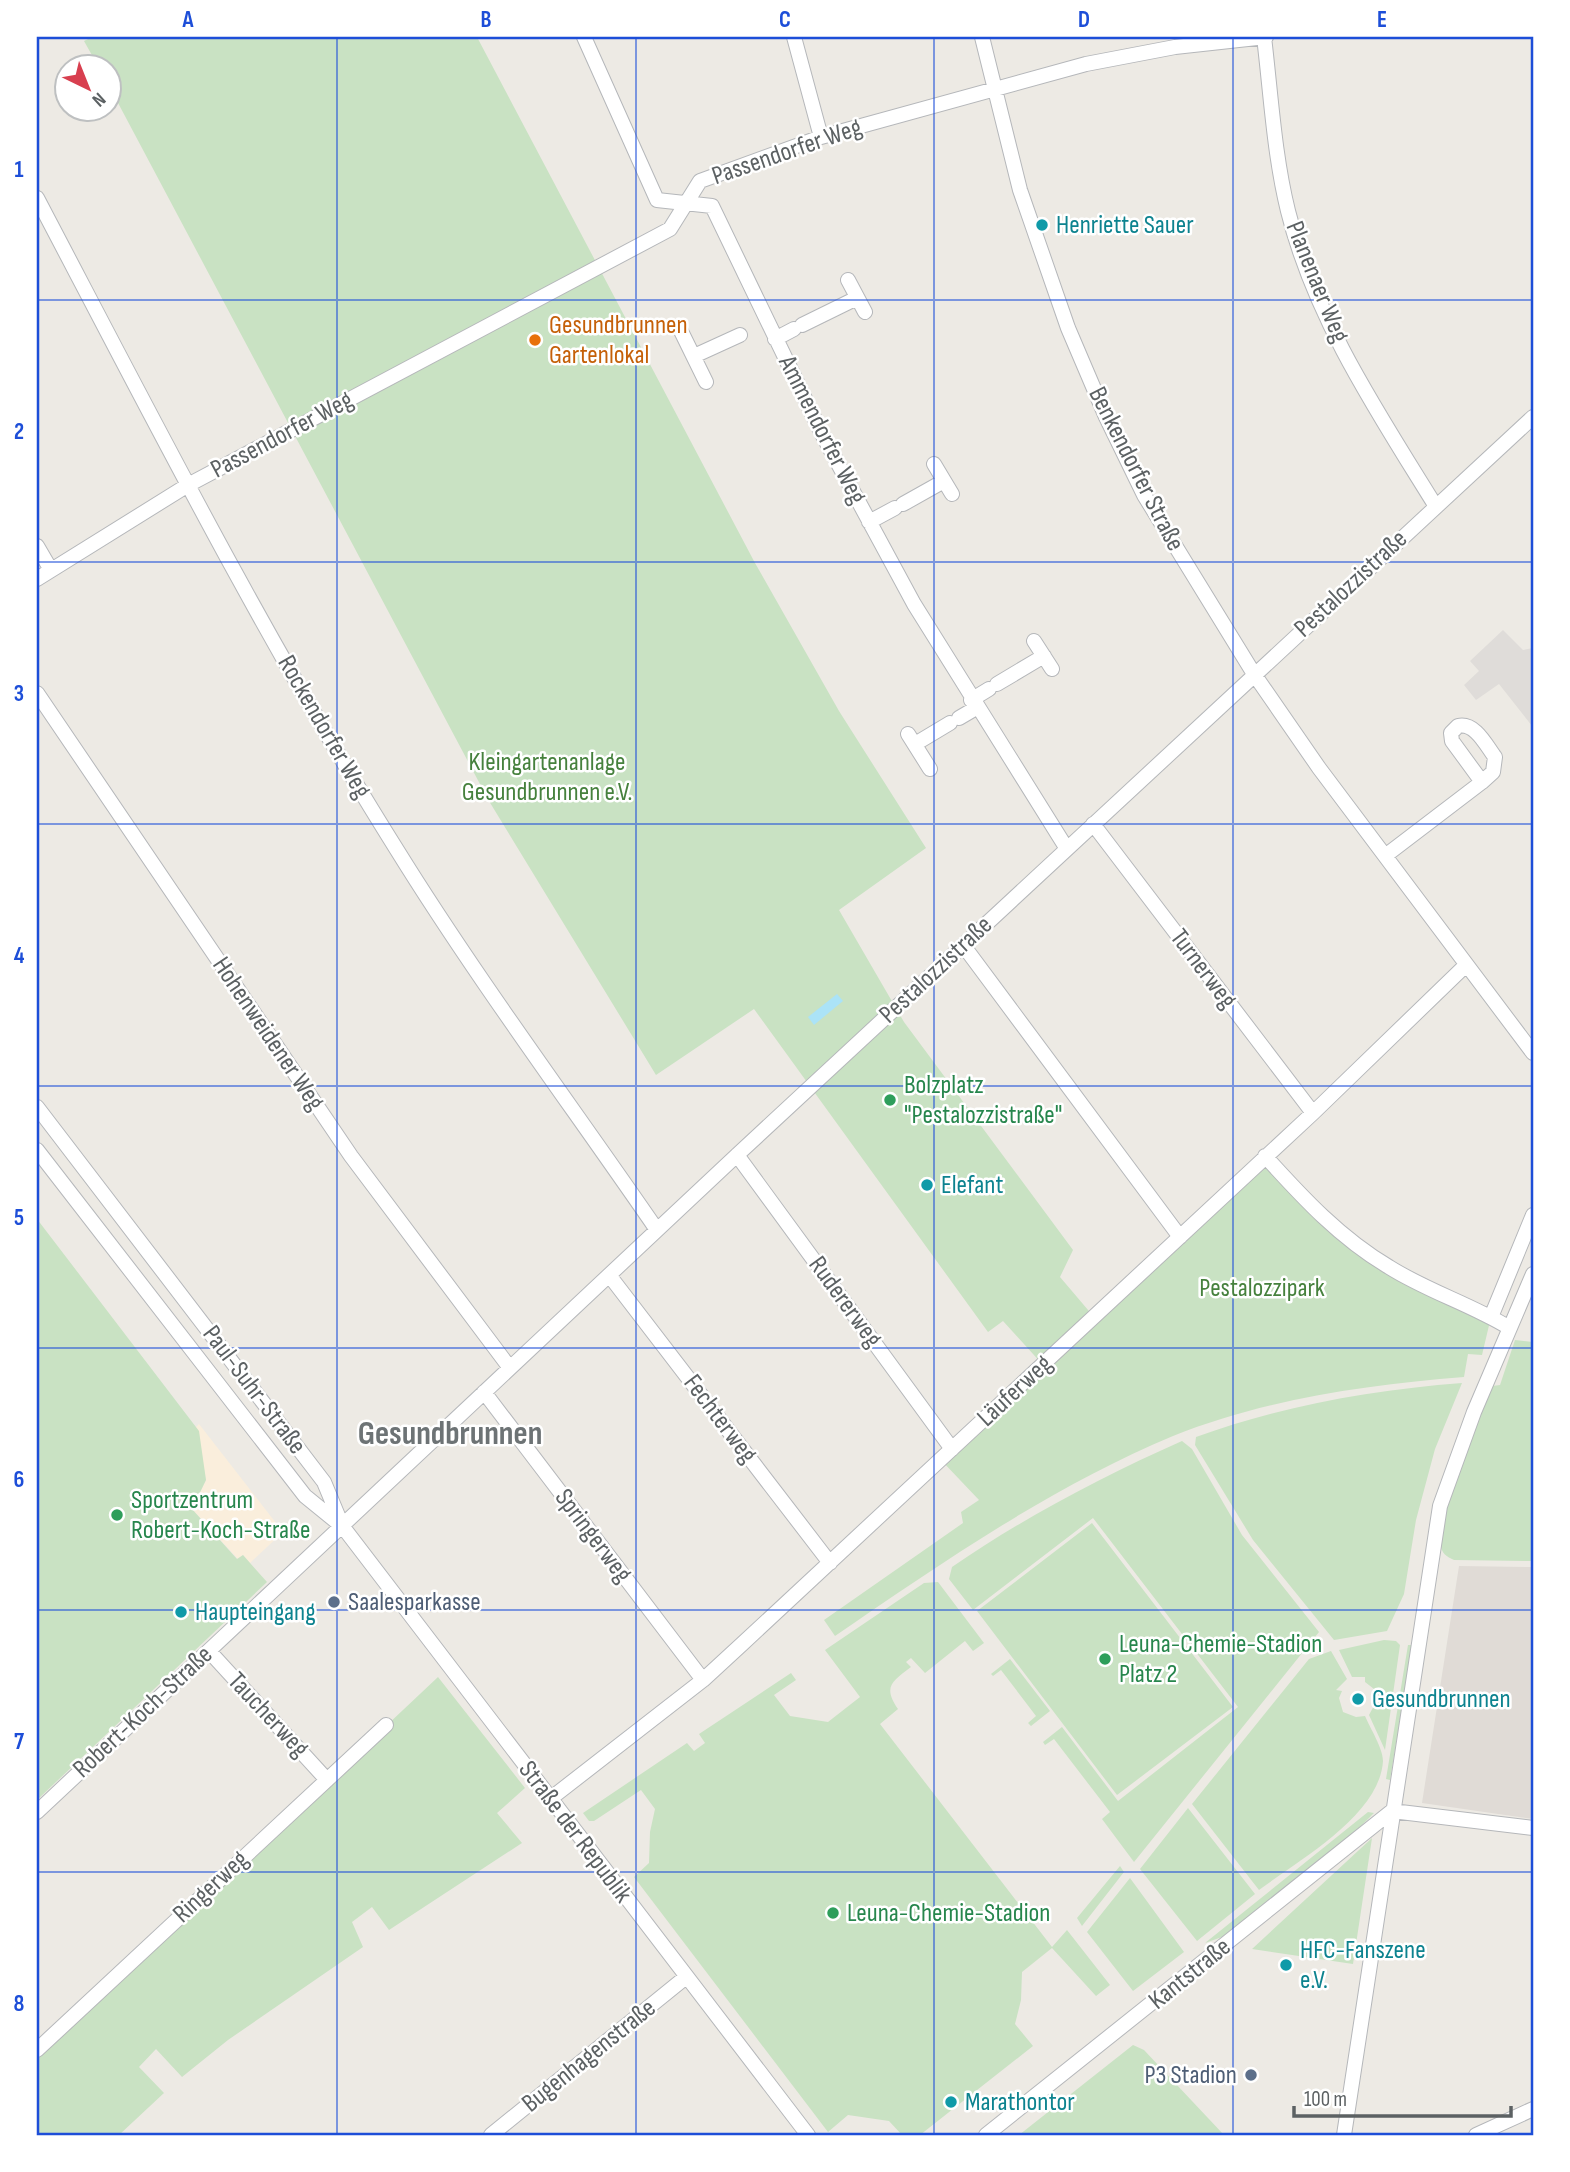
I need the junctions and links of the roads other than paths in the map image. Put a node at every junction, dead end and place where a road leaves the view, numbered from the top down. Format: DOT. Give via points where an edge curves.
graph roads {
  1 [pos="584,37"];
  2 [pos="794,37"];
  3 [pos="982,37"];
  4 [pos="1265,37"];
  5 [pos="1174,42"];
  6 [pos="994,89"];
  7 [pos="821,137"];
  8 [pos="37,198"];
  9 [pos="685,205"];
  10 [pos="848,281"];
  11 [pos="857,298"];
  12 [pos="865,312"];
  13 [pos="767,322"];
  14 [pos="679,327"];
  15 [pos="775,339"];
  16 [pos="694,356"];
  17 [pos="706,382"];
  18 [pos="1533,417"];
  19 [pos="934,464"];
  20 [pos="188,485"];
  21 [pos="1435,505"];
  22 [pos="869,522"];
  23 [pos="37,546"];
  24 [pos="51,570"];
  25 [pos="37,579"];
  26 [pos="1034,641"];
  27 [pos="1044,656"];
  28 [pos="1052,669"];
  29 [pos="1254,674"];
  30 [pos="37,693"];
  31 [pos="974,704"];
  32 [pos="930,769"];
  33 [pos="1482,782"];
  34 [pos="1093,824"];
  35 [pos="1067,849"];
  36 [pos="1385,856"];
  37 [pos="963,945"];
  38 [pos="1466,965"];
  39 [pos="1533,1054"];
  40 [pos="37,1107"];
  41 [pos="1313,1113"];
  42 [pos="37,1150"];
  43 [pos="737,1155"];
  44 [pos="1265,1156"];
  45 [pos="1533,1215"];
  46 [pos="657,1230"];
  47 [pos="1180,1237"];
  48 [pos="1533,1273"];
  49 [pos="610,1275"];
  50 [pos="1491,1317"];
  51 [pos="1508,1327"];
  52 [pos="510,1368"];
  53 [pos="484,1392"];
  54 [pos="952,1449"];
  55 [pos="342,1527"];
  56 [pos="830,1563"];
  57 [pos="209,1650"];
  58 [pos="703,1679"];
  59 [pos="386,1726"];
  60 [pos="327,1780"];
  61 [pos="550,1799"];
  62 [pos="1392,1811"];
  63 [pos="37,1812"];
  64 [pos="1533,1828"];
  65 [pos="686,1977"];
  66 [pos="37,2050"];
  67 [pos="1533,2109"];
  68 [pos="491,2135"];
  69 [pos="808,2135"];
  70 [pos="986,2135"];
  71 [pos="1344,2135"];
  72 [pos="1476,2135"];
  1 -- 9 [label="street, Ammendorfer Weg" via="657,200"];
  2 -- 7 [label="street"];
  3 -- 6 [label="street, Benkendorfer Straße"];
  4 -- 5 [label="street, Passendorfer Weg"];
  4 -- 21 [label="street, Planenaer Weg" via="1280,174 1306,270 1339,340"];
  5 -- 6 [label="street, Passendorfer Weg"];
  6 -- 7 [label="street, Passendorfer Weg"];
  6 -- 29 [label="street, Benkendorfer Straße" via="1020,190 1068,328 1101,405 1151,506"];
  7 -- 9 [label="street, Passendorfer Weg" via="700,181"];
  8 -- 20 [label="street, Rockendorfer Weg"];
  9 -- 13 [label="street, Ammendorfer Weg" via="712,206"];
  9 -- 20 [label="street, Passendorfer Weg" via="670,229"];
  10 -- 11 [label="street"];
  11 -- 12 [label="street"];
  11 -- 15 [label="street, Ammendorfer Weg"];
  13 -- 15 [label="street, Ammendorfer Weg"];
  13 -- 16 [label="street"];
  14 -- 16 [label="street"];
  15 -- 22 [label="street, Ammendorfer Weg"];
  16 -- 17 [label="street"];
  18 -- 21 [label="street, Pestalozzistraße"];
  19 -- 22 [label="street, Ammendorfer Weg" via="948,488"];
  20 -- 24 [label="street, Passendorfer Weg"];
  20 -- 46 [label="street, Rockendorfer Weg" via="397,851"];
  21 -- 29 [label="street, Pestalozzistraße"];
  22 -- 31 [label="street, Ammendorfer Weg"];
  23 -- 24 [label="street"];
  24 -- 25 [label="street, Passendorfer Weg"];
  26 -- 27 [label="street"];
  27 -- 28 [label="street"];
  27 -- 31 [label="street"];
  29 -- 34 [label="street, Pestalozzistraße"];
  29 -- 36 [label="street, Benkendorfer Straße"];
  30 -- 52 [label="street, Hohenweidener Weg" via="351,1156"];
  31 -- 32 [label="street" via="954,721 912,739"];
  31 -- 35 [label="street, Ammendorfer Weg"];
  33 -- 36 [label="street"];
  34 -- 35 [label="street, Pestalozzistraße"];
  34 -- 41 [label="street, Turnerweg"];
  35 -- 37 [label="street, Pestalozzistraße"];
  36 -- 38 [label="street, Benkendorfer Straße"];
  37 -- 43 [label="street, Pestalozzistraße"];
  37 -- 47 [label="street"];
  38 -- 39 [label="street, Benkendorfer Straße"];
  38 -- 41 [label="street, Läuferweg"];
  40 -- 55 [label="street, Paul-Suhr-Straße" via="324,1482"];
  41 -- 44 [label="street, Läuferweg"];
  42 -- 55 [label="street, Paul-Suhr-Straße" via="305,1496"];
  43 -- 46 [label="street, Pestalozzistraße"];
  43 -- 54 [label="street, Rudererweg"];
  44 -- 47 [label="street, Läuferweg"];
  44 -- 50 [label="street" via="1311,1207 1364,1251 1434,1292"];
  45 -- 50 [label="street"];
  46 -- 49 [label="street, Pestalozzistraße"];
  47 -- 54 [label="street, Läuferweg"];
  48 -- 51 [label="street"];
  49 -- 52 [label="street, Pestalozzistraße"];
  49 -- 56 [label="street, Fechterweg"];
  50 -- 51 [label="street"];
  51 -- 62 [label="street" via="1440,1506"];
  52 -- 53 [label="street, Pestalozzistraße"];
  53 -- 55 [label="street, Pestalozzistraße"];
  53 -- 58 [label="street, Springerweg"];
  54 -- 56 [label="street, Läuferweg"];
  55 -- 57 [label="street, Robert-Koch-Straße"];
  55 -- 61 [label="street, Straße der Republik"];
  56 -- 58 [label="street, Läuferweg"];
  57 -- 60 [label="street, Taucherweg"];
  57 -- 63 [label="street, Robert-Koch-Straße"];
  58 -- 61 [label="street, Läuferweg"];
  59 -- 60 [label="street, Ringerweg"];
  60 -- 66 [label="street, Ringerweg"];
  61 -- 65 [label="street, Straße der Republik"];
  62 -- 64 [label="street"];
  62 -- 70 [label="street, Kantstraße"];
  62 -- 71 [label="street"];
  65 -- 68 [label="street, Bugenhagenstraße"];
  65 -- 69 [label="street, Straße der Republik"];
  67 -- 72 [label="street"];
}
